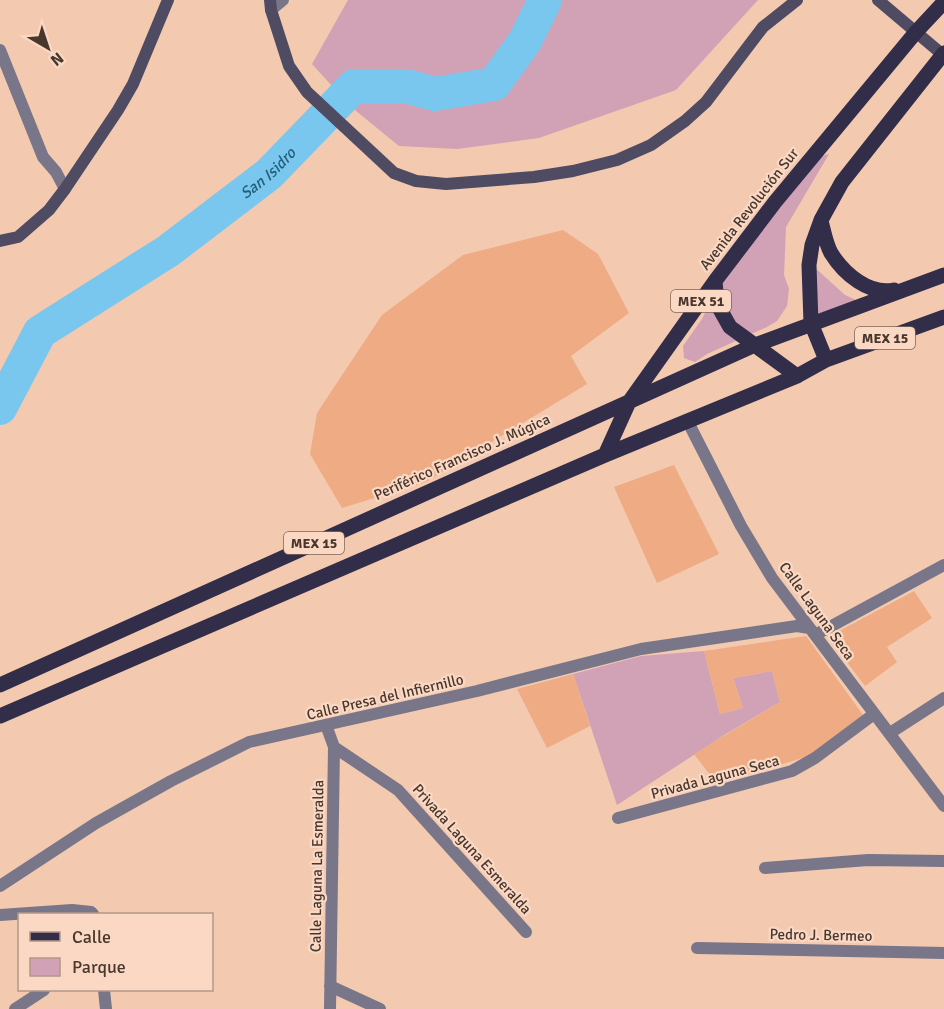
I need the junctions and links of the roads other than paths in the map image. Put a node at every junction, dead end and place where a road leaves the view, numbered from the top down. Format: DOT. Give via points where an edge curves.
graph roads {
  1 [pos="168,0"];
  2 [pos="283,0"];
  3 [pos="797,0"];
  4 [pos="878,0"];
  5 [pos="944,2"];
  6 [pos="271,5"];
  7 [pos="916,32"];
  8 [pos="0,50"];
  9 [pos="943,54"];
  10 [pos="65,189"];
  11 [pos="821,220"];
  12 [pos="0,241"];
  13 [pos="944,275"];
  14 [pos="715,281"];
  15 [pos="915,285"];
  16 [pos="944,317"];
  17 [pos="811,323"];
  18 [pos="755,345"];
  19 [pos="826,360"];
  20 [pos="797,376"];
  21 [pos="628,402"];
  22 [pos="687,420"];
  23 [pos="605,455"];
  24 [pos="944,565"];
  25 [pos="812,632"];
  26 [pos="0,685"];
  27 [pos="944,698"];
  28 [pos="874,714"];
  29 [pos="0,716"];
  30 [pos="326,725"];
  31 [pos="890,733"];
  32 [pos="334,747"];
  33 [pos="944,806"];
  34 [pos="618,818"];
  35 [pos="944,861"];
  36 [pos="765,868"];
  37 [pos="0,886"];
  38 [pos="29,913"];
  39 [pos="92,913"];
  40 [pos="18,914"];
  41 [pos="0,915"];
  42 [pos="526,932"];
  43 [pos="697,948"];
  44 [pos="944,952"];
  45 [pos="330,986"];
  46 [pos="42,991"];
  47 [pos="104,991"];
  48 [pos="15,1009"];
  49 [pos="106,1009"];
  50 [pos="330,1009"];
  51 [pos="380,1009"];
  1 -- 10 [label="street" via="133,84"];
  2 -- 6 [label="street"];
  3 -- 6 [label="street" via="763,27 706,102 651,145 617,160 573,171 446,184 416,181 394,173 307,92 289,66"];
  4 -- 7 [label="street"];
  5 -- 7 [label="main road, Avenida Revolución Sur / MEX 51"];
  7 -- 9 [label="street"];
  7 -- 14 [label="main road, Avenida Revolución Sur / MEX 51"];
  8 -- 10 [label="street" via="43,157"];
  9 -- 11 [label="main road" via="842,182"];
  10 -- 12 [label="street" via="49,210 18,237"];
  11 -- 15 [label="main road" via="832,254 854,279 887,291"];
  11 -- 17 [label="main road" via="809,265"];
  13 -- 15 [label="main road, Periférico Francisco J. Múgica / MEX 15"];
  14 -- 18 [label="main road" via="717,304 730,327"];
  14 -- 21 [label="main road, Avenida Revolución Sur / MEX 51"];
  15 -- 17 [label="main road, Periférico Francisco J. Múgica / MEX 15"];
  16 -- 19 [label="main road, MEX 15"];
  17 -- 18 [label="main road, Periférico Francisco J. Múgica / MEX 15"];
  17 -- 19 [label="main road"];
  18 -- 20 [label="main road"];
  18 -- 21 [label="main road, Periférico Francisco J. Múgica / MEX 15"];
  19 -- 20 [label="main road, MEX 15"];
  20 -- 22 [label="main road, MEX 15"];
  21 -- 23 [label="main road, Avenida Revolución Sur / MEX 51"];
  21 -- 26 [label="main road, Periférico Francisco J. Múgica / MEX 15"];
  22 -- 23 [label="main road, MEX 15"];
  22 -- 25 [label="street, Calle Laguna Seca" via="741,526 772,578"];
  23 -- 29 [label="main road, MEX 15"];
  24 -- 25 [label="street, Calle Presa del Infiernillo"];
  25 -- 28 [label="street, Calle Laguna Seca"];
  25 -- 30 [label="street, Calle Presa del Infiernillo" via="797,626 641,649"];
  27 -- 31 [label="street"];
  28 -- 31 [label="street, Calle Laguna Seca"];
  28 -- 34 [label="street, Privada Laguna Seca" via="792,771"];
  30 -- 32 [label="street, Calle Laguna La Esmeralda"];
  30 -- 37 [label="street, Calle Presa del Infiernillo" via="249,742 96,823"];
  31 -- 33 [label="street, Calle Laguna Seca"];
  32 -- 42 [label="street, Privada Laguna Esmeralda" via="398,790"];
  32 -- 45 [label="street, Calle Laguna La Esmeralda"];
  35 -- 36 [label="street" via="868,860"];
  38 -- 39 [label="street"];
  40 -- 41 [label="street"];
  43 -- 44 [label="street, Pedro J. Bermeo"];
  45 -- 50 [label="street, Calle Laguna La Esmeralda"];
  45 -- 51 [label="street"];
  46 -- 48 [label="street"];
  47 -- 49 [label="street"];
}
